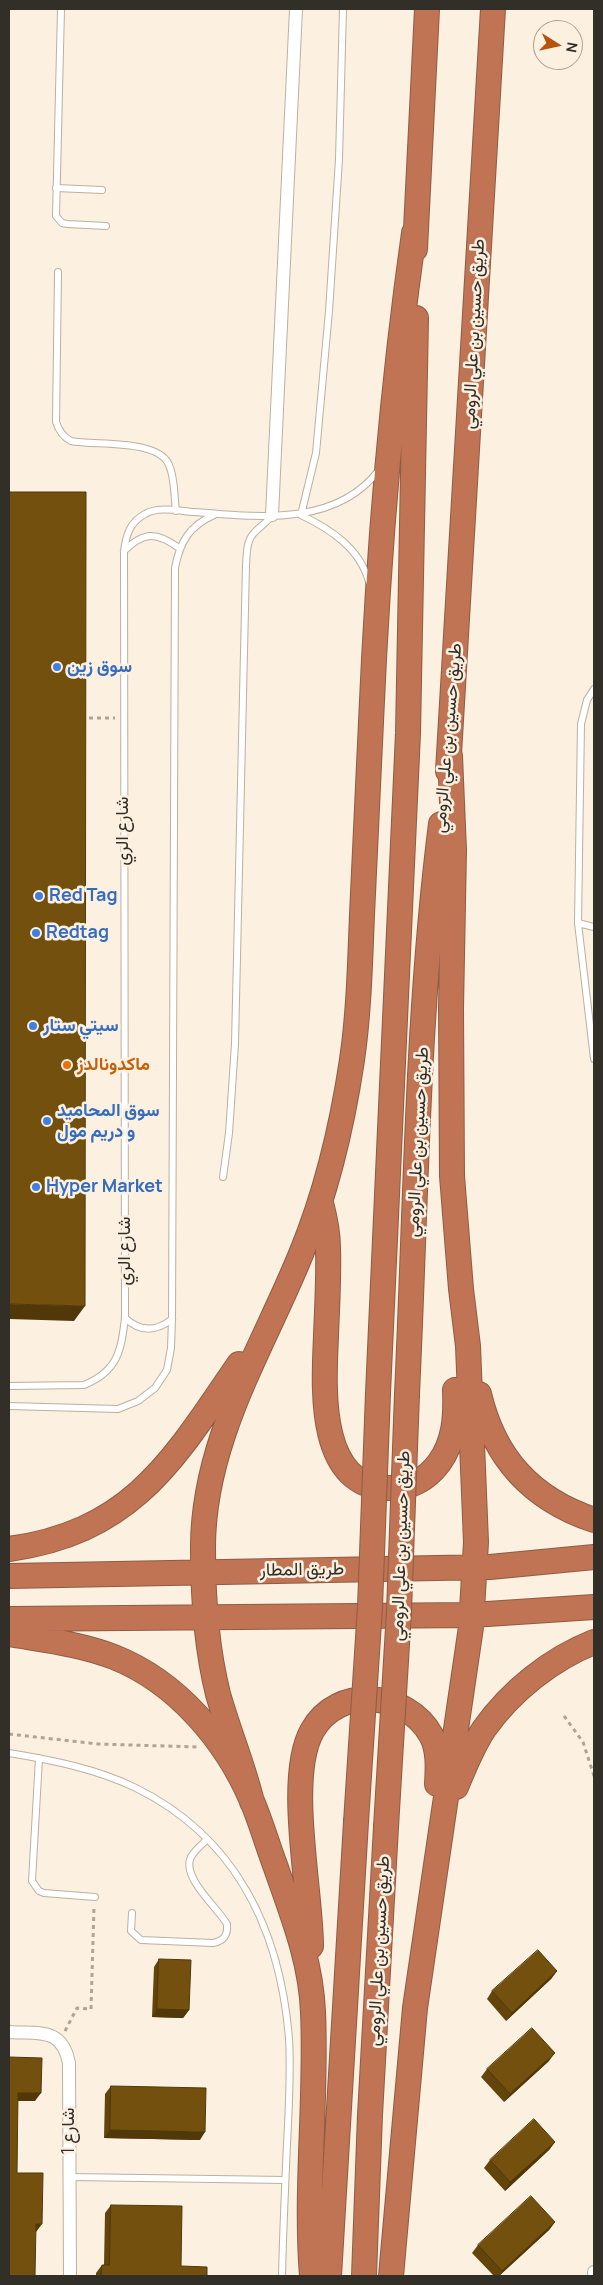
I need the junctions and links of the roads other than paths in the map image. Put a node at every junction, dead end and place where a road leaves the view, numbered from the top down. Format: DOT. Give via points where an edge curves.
graph roads {
  1 [pos="61,9"];
  2 [pos="296,9"];
  3 [pos="344,9"];
  4 [pos="427,9"];
  5 [pos="492,9"];
  6 [pos="56,188"];
  7 [pos="102,190"];
  8 [pos="106,226"];
  9 [pos="414,233"];
  10 [pos="58,272"];
  11 [pos="388,457"];
  12 [pos="176,511"];
  13 [pos="215,514"];
  14 [pos="272,515"];
  15 [pos="301,515"];
  16 [pos="179,548"];
  17 [pos="124,551"];
  18 [pos="376,605"];
  19 [pos="594,689"];
  20 [pos="450,756"];
  21 [pos="578,923"];
  22 [pos="594,927"];
  23 [pos="594,1059"];
  24 [pos="223,1177"];
  25 [pos="321,1203"];
  26 [pos="274,1313"];
  27 [pos="125,1318"];
  28 [pos="172,1319"];
  29 [pos="468,1346"];
  30 [pos="9,1386"];
  31 [pos="9,1406"];
  32 [pos="594,1520"];
  33 [pos="9,1549"];
  34 [pos="594,1557"];
  35 [pos="476,1566"];
  36 [pos="204,1572"];
  37 [pos="9,1576"];
  38 [pos="594,1607"];
  39 [pos="472,1615"];
  40 [pos="9,1619"];
  41 [pos="208,1619"];
  42 [pos="9,1634"];
  43 [pos="594,1642"];
  44 [pos="9,1753"];
  45 [pos="39,1758"];
  46 [pos="252,1802"];
  47 [pos="444,1814"];
  48 [pos="207,1839"];
  49 [pos="95,1897"];
  50 [pos="132,1913"];
  51 [pos="310,1976"];
  52 [pos="9,2032"];
  53 [pos="70,2177"];
  54 [pos="285,2180"];
  55 [pos="594,2272"];
  56 [pos="70,2276"];
  57 [pos="282,2276"];
  58 [pos="312,2276"];
  59 [pos="329,2276"];
  60 [pos="364,2276"];
  61 [pos="392,2276"];
  62 [pos="594,2276"];
  1 -- 6 [label="lane"];
  2 -- 14 [label="street"];
  3 -- 15 [label="lane" via="329,311 316,453"];
  4 -- 9 [label="highway, طريق حسين بن علي الرومي"];
  5 -- 20 [label="highway, طريق حسين بن علي الرومي"];
  6 -- 7 [label="lane"];
  6 -- 8 [label="lane" via="56,216 62,223"];
  9 -- 11 [label="highway"];
  9 -- 59 [label="highway, طريق حسين بن علي الرومي, bridge" via="415,404 408,733 369,1616"];
  10 -- 12 [label="lane" via="56,422 59,429 71,441 148,449 162,454 170,467"];
  11 -- 15 [label="lane, شارع الري" via="365,484 342,501"];
  11 -- 18 [label="highway"];
  12 -- 13 [label="lane, شارع الري"];
  12 -- 17 [label="lane, شارع الري" via="146,513 134,522 126,536"];
  13 -- 14 [label="lane, شارع الري"];
  13 -- 16 [label="lane" via="200,521 187,533"];
  14 -- 15 [label="lane, شارع الري"];
  14 -- 24 [label="lane" via="253,534 246,565 235,1044"];
  15 -- 18 [label="lane, شارع الري" via="329,528 352,549 368,575"];
  16 -- 17 [label="lane" via="165,538 150,535 135,540"];
  16 -- 28 [label="lane" via="175,568"];
  17 -- 27 [label="lane, شارع الري"];
  18 -- 25 [label="highway" via="353,1056 340,1130"];
  19 -- 21 [label="lane" via="583,712 580,737"];
  20 -- 29 [label="highway" via="454,850 452,1176"];
  20 -- 60 [label="highway, طريق حسين بن علي الرومي, bridge" via="427,966 399,1601"];
  21 -- 22 [label="lane"];
  21 -- 23 [label="lane"];
  25 -- 26 [label="highway"];
  25 -- 29 [label="highway" via="328,1246 325,1405 335,1450 355,1477 375,1486 396,1488 417,1482 434,1469 452,1437 456,1369"];
  26 -- 33 [label="highway" via="173,1459 139,1494 88,1528 61,1538"];
  26 -- 36 [label="highway" via="233,1404 215,1463 205,1517"];
  27 -- 28 [label="lane" via="133,1325 154,1330"];
  27 -- 30 [label="lane, شارع الري" via="118,1356 112,1366 94,1380 72,1386"];
  28 -- 31 [label="lane" via="167,1370 155,1388 138,1402 118,1409"];
  29 -- 32 [label="highway" via="488,1422 507,1460 544,1496"];
  29 -- 35 [label="highway"];
  34 -- 35 [label="highway, طريق المطار"];
  35 -- 36 [label="highway, طريق المطار"];
  35 -- 39 [label="highway"];
  36 -- 37 [label="highway, طريق المطار"];
  36 -- 41 [label="highway"];
  38 -- 39 [label="highway"];
  39 -- 41 [label="highway"];
  39 -- 47 [label="highway"];
  40 -- 41 [label="highway"];
  41 -- 46 [label="highway" via="219,1696"];
  42 -- 46 [label="highway" via="90,1649 137,1667 159,1680 178,1696 222,1747"];
  43 -- 47 [label="highway" via="549,1666 498,1711 472,1751"];
  44 -- 45 [label="lane"];
  45 -- 48 [label="lane" via="91,1771 136,1788 174,1811"];
  45 -- 49 [label="lane" via="34,1887 44,1893"];
  46 -- 51 [label="highway" via="302,1943"];
  47 -- 51 [label="highway" via="436,1792 438,1761 432,1737 418,1717 398,1704 374,1698 350,1701 328,1713 312,1731 303,1755 300,1790 310,1914"];
  47 -- 61 [label="highway" via="414,2008"];
  48 -- 50 [label="lane" via="191,1858 189,1870 227,1924 227,1933 222,1940 213,1943 141,1940 131,1931"];
  48 -- 54 [label="lane" via="236,1874 260,1914 280,1979 290,2064"];
  51 -- 58 [label="highway" via="314,2038 310,2206"];
  52 -- 53 [label="street, شارع 1" via="49,2035 60,2040 66,2049 69,2063"];
  53 -- 54 [label="lane"];
  53 -- 56 [label="street, شارع 1"];
  54 -- 57 [label="lane"];
  55 -- 62 [label="street"];
}
